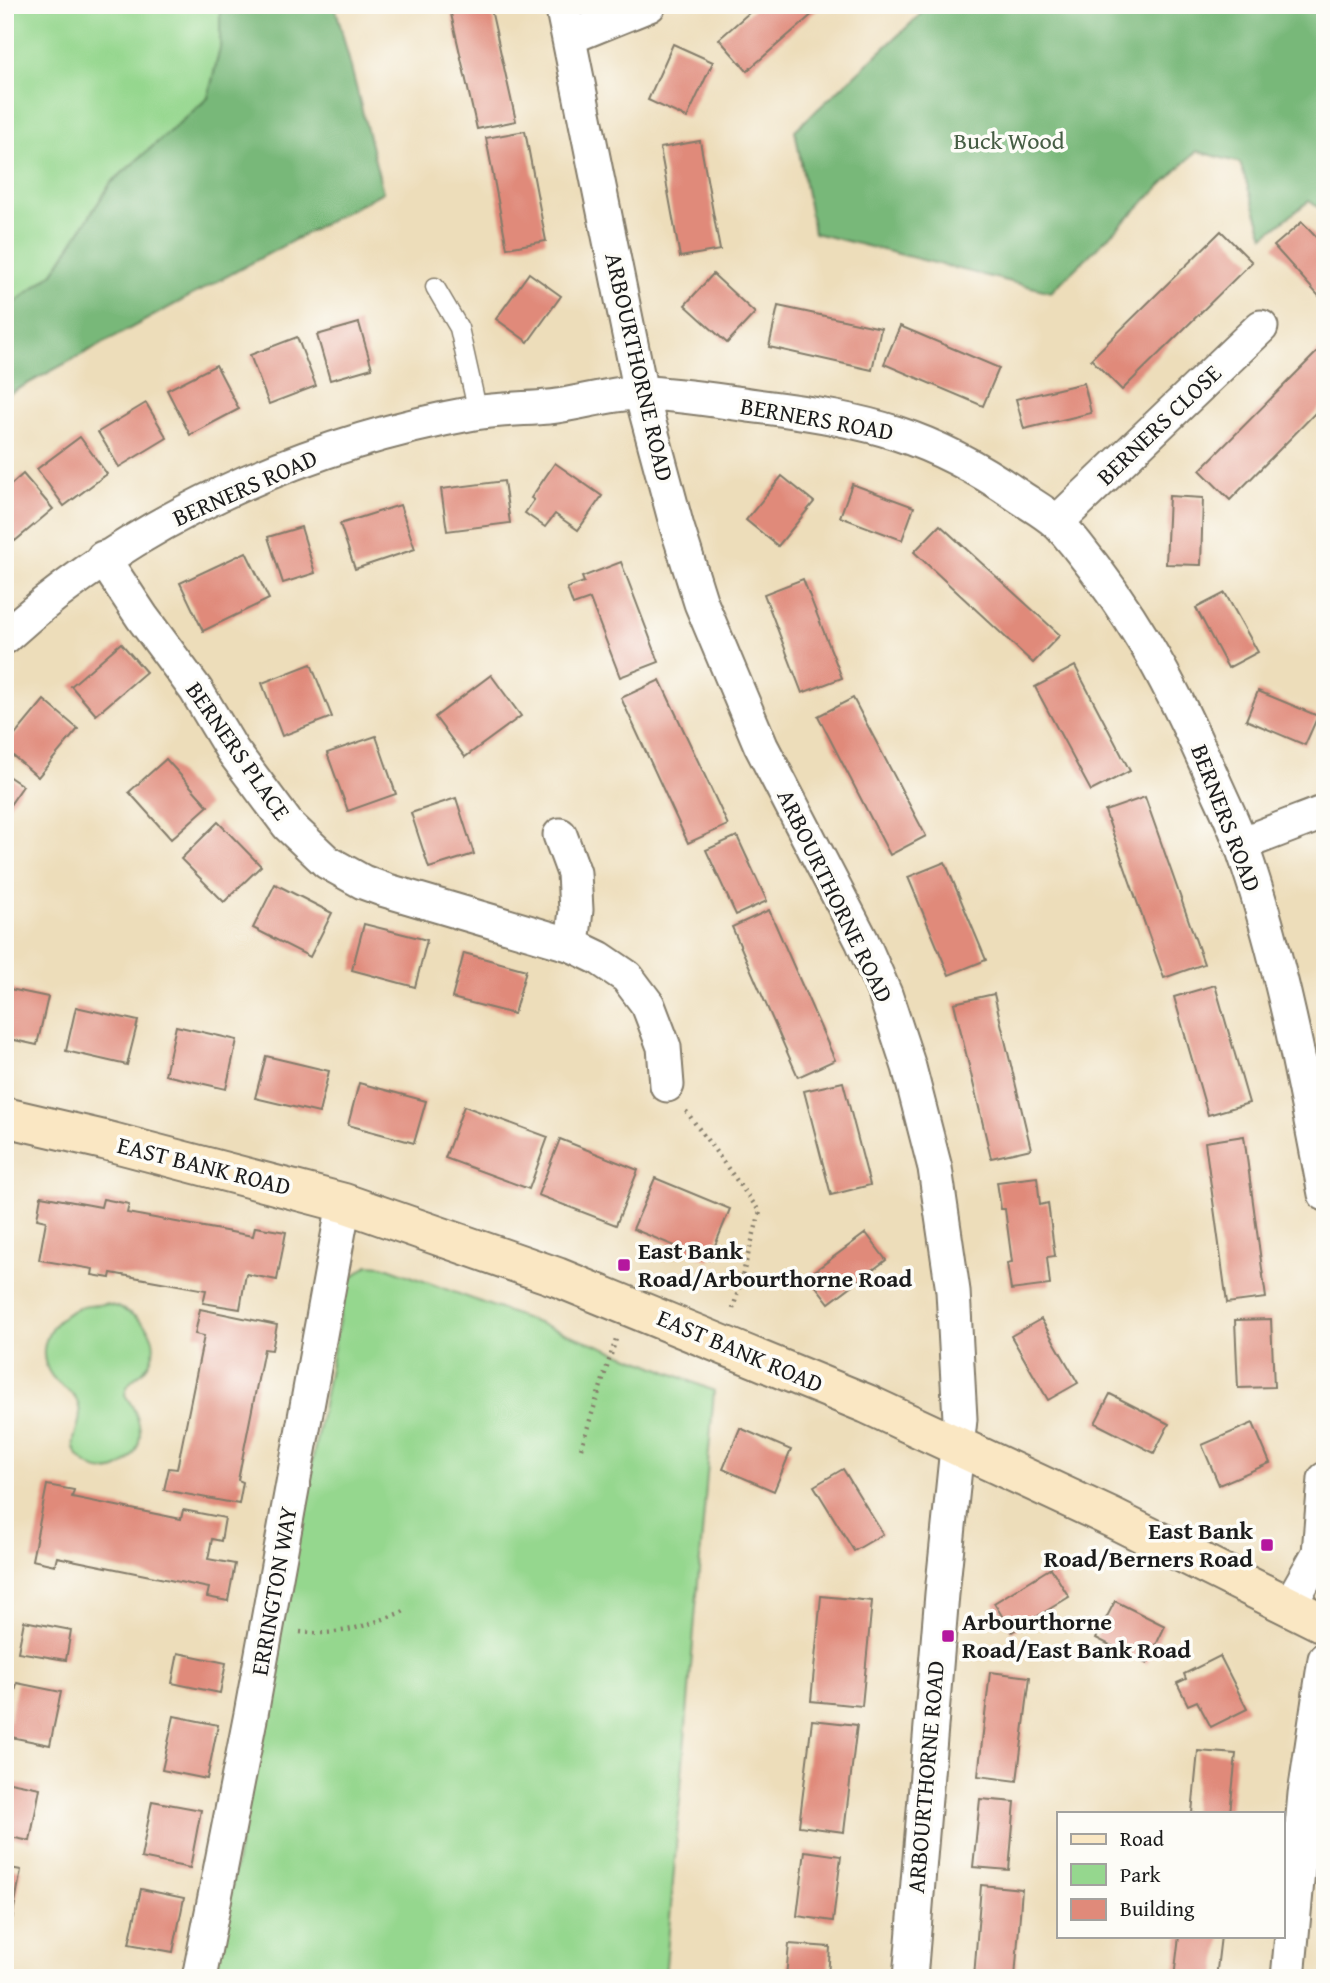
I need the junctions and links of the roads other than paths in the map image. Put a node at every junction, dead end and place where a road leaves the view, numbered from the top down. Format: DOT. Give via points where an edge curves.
graph roads {
  1 [pos="562,5"];
  2 [pos="649,5"];
  3 [pos="570,37"];
  4 [pos="435,287"];
  5 [pos="1261,327"];
  6 [pos="641,393"];
  7 [pos="478,413"];
  8 [pos="1057,523"];
  9 [pos="103,558"];
  10 [pos="5,637"];
  11 [pos="1325,812"];
  12 [pos="560,835"];
  13 [pos="1241,844"];
  14 [pos="572,945"];
  15 [pos="667,1085"];
  16 [pos="5,1117"];
  17 [pos="1325,1194"];
  18 [pos="344,1203"];
  19 [pos="959,1449"];
  20 [pos="1325,1479"];
  21 [pos="1289,1606"];
  22 [pos="1325,1624"];
  23 [pos="1325,1659"];
  24 [pos="199,1978"];
  25 [pos="910,1978"];
  26 [pos="1288,1978"];
  1 -- 3 [label="street, ARBOURTHORNE ROAD"];
  2 -- 3 [label="street"];
  3 -- 6 [label="street, ARBOURTHORNE ROAD"];
  4 -- 7 [label="lane" via="459,328"];
  5 -- 8 [label="street, BERNERS CLOSE"];
  6 -- 7 [label="street, BERNERS ROAD"];
  6 -- 8 [label="street, BERNERS ROAD" via="819,414 909,436 989,475"];
  6 -- 19 [label="street, ARBOURTHORNE ROAD" via="701,603 761,746 862,941 909,1067 945,1227 957,1339"];
  7 -- 9 [label="street, BERNERS ROAD" via="304,459 212,498"];
  8 -- 13 [label="street, BERNERS ROAD" via="1124,608 1156,662"];
  9 -- 10 [label="street, BERNERS ROAD"];
  9 -- 14 [label="street, BERNERS PLACE" via="196,690 232,750 288,825 327,862 385,890"];
  11 -- 13 [label="street"];
  12 -- 14 [label="street" via="574,873"];
  13 -- 17 [label="street, BERNERS ROAD" via="1287,1008"];
  14 -- 15 [label="street, BERNERS PLACE" via="627,977 648,1006 664,1048"];
  16 -- 18 [label="street, EAST BANK ROAD"];
  18 -- 19 [label="street, EAST BANK ROAD" via="627,1304 867,1404"];
  18 -- 24 [label="street, ERRINGTON WAY"];
  19 -- 21 [label="street, EAST BANK ROAD"];
  19 -- 25 [label="street, ARBOURTHORNE ROAD"];
  20 -- 21 [label="street" via="1319,1553"];
  21 -- 22 [label="street, EAST BANK ROAD"];
  23 -- 26 [label="street" via="1305,1794"];
}
